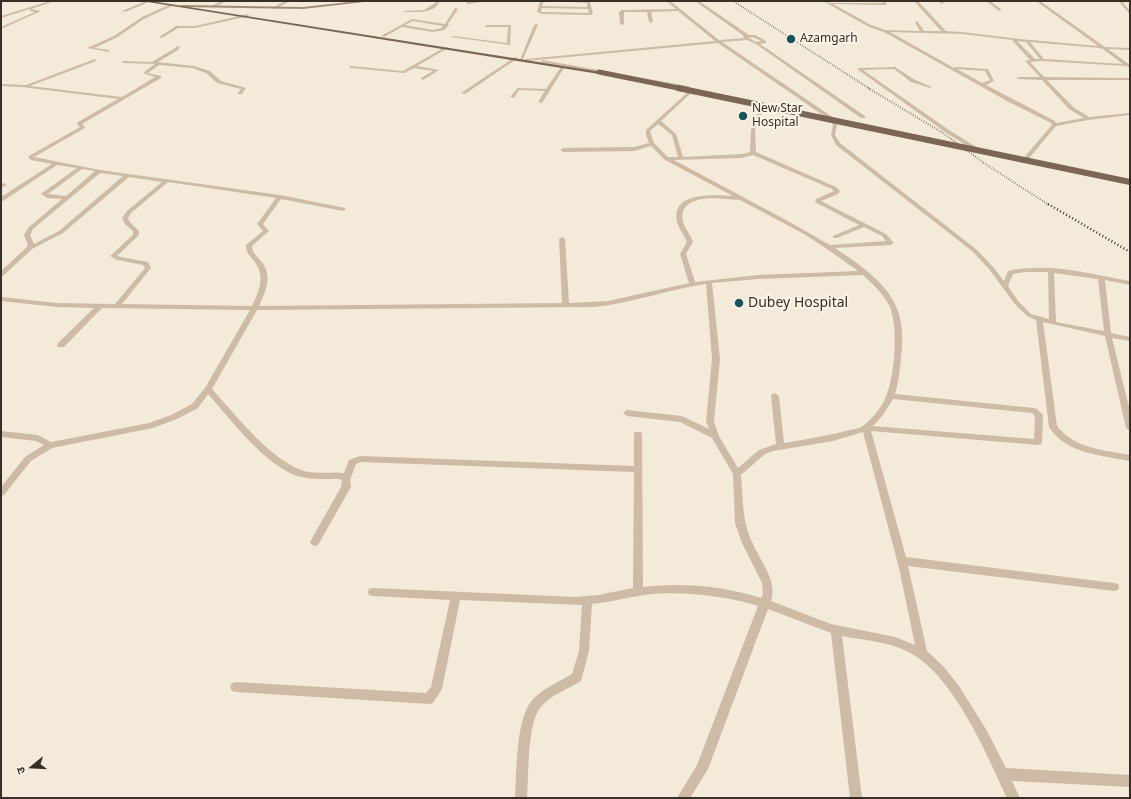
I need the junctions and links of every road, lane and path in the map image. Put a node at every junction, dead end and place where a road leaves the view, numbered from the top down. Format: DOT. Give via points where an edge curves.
graph roads {
  1 [pos="53,1"];
  2 [pos="145,1"];
  3 [pos="155,1"];
  4 [pos="224,1"];
  5 [pos="288,1"];
  6 [pos="371,1"];
  7 [pos="438,1"];
  8 [pos="469,1"];
  9 [pos="487,1"];
  10 [pos="542,1"];
  11 [pos="558,1"];
  12 [pos="668,1"];
  13 [pos="697,1"];
  14 [pos="825,1"];
  15 [pos="883,1"];
  16 [pos="916,1"];
  17 [pos="988,1"];
  18 [pos="1038,1"];
  19 [pos="1130,1"];
  20 [pos="173,3"];
  21 [pos="829,3"];
  22 [pos="182,6"];
  23 [pos="190,6"];
  24 [pos="214,6"];
  25 [pos="540,7"];
  26 [pos="274,8"];
  27 [pos="590,8"];
  28 [pos="29,10"];
  29 [pos="456,10"];
  30 [pos="680,10"];
  31 [pos="1000,10"];
  32 [pos="124,11"];
  33 [pos="405,11"];
  34 [pos="649,11"];
  35 [pos="1130,13"];
  36 [pos="247,15"];
  37 [pos="1,17"];
  38 [pos="651,22"];
  39 [pos="917,22"];
  40 [pos="622,24"];
  41 [pos="447,25"];
  42 [pos="536,25"];
  43 [pos="402,26"];
  44 [pos="486,26"];
  45 [pos="1,28"];
  46 [pos="885,31"];
  47 [pos="922,31"];
  48 [pos="944,32"];
  49 [pos="383,36"];
  50 [pos="453,36"];
  51 [pos="161,37"];
  52 [pos="747,39"];
  53 [pos="1013,39"];
  54 [pos="1027,41"];
  55 [pos="509,42"];
  56 [pos="515,43"];
  57 [pos="521,43"];
  58 [pos="527,43"];
  59 [pos="721,43"];
  60 [pos="757,43"];
  61 [pos="178,47"];
  62 [pos="1101,47"];
  63 [pos="446,48"];
  64 [pos="1130,49"];
  65 [pos="108,51"];
  66 [pos="500,56"];
  67 [pos="519,59"];
  68 [pos="95,60"];
  69 [pos="1033,60"];
  70 [pos="1041,60"];
  71 [pos="535,61"];
  72 [pos="542,61"];
  73 [pos="123,62"];
  74 [pos="153,63"];
  75 [pos="160,64"];
  76 [pos="414,66"];
  77 [pos="1128,66"];
  78 [pos="351,67"];
  79 [pos="562,68"];
  80 [pos="953,68"];
  81 [pos="1041,77"];
  82 [pos="1019,78"];
  83 [pos="423,79"];
  84 [pos="1130,79"];
  85 [pos="1,85"];
  86 [pos="982,85"];
  87 [pos="24,86"];
  88 [pos="930,87"];
  89 [pos="548,90"];
  90 [pos="240,93"];
  91 [pos="463,93"];
  92 [pos="688,93"];
  93 [pos="512,97"];
  94 [pos="121,98"];
  95 [pos="540,102"];
  96 [pos="1130,114"];
  97 [pos="829,117"];
  98 [pos="864,117"];
  99 [pos="1088,119"];
  100 [pos="658,121"];
  101 [pos="1054,125"];
  102 [pos="652,144"];
  103 [pos="563,150"];
  104 [pos="753,153"];
  105 [pos="681,158"];
  106 [pos="667,159"];
  107 [pos="1023,162"];
  108 [pos="56,163"];
  109 [pos="80,167"];
  110 [pos="99,171"];
  111 [pos="128,175"];
  112 [pos="166,181"];
  113 [pos="1130,183"];
  114 [pos="280,197"];
  115 [pos="68,198"];
  116 [pos="741,198"];
  117 [pos="1,200"];
  118 [pos="343,209"];
  119 [pos="864,225"];
  120 [pos="835,237"];
  121 [pos="562,239"];
  122 [pos="828,247"];
  123 [pos="30,248"];
  124 [pos="1051,271"];
  125 [pos="865,273"];
  126 [pos="1,275"];
  127 [pos="1101,278"];
  128 [pos="710,282"];
  129 [pos="1130,283"];
  130 [pos="693,285"];
  131 [pos="1005,286"];
  132 [pos="1,299"];
  133 [pos="101,305"];
  134 [pos="566,305"];
  135 [pos="117,306"];
  136 [pos="255,308"];
  137 [pos="1039,320"];
  138 [pos="1052,323"];
  139 [pos="1108,334"];
  140 [pos="1130,339"];
  141 [pos="61,345"];
  142 [pos="208,389"];
  143 [pos="775,396"];
  144 [pos="892,396"];
  145 [pos="627,413"];
  146 [pos="866,428"];
  147 [pos="1130,428"];
  148 [pos="1,434"];
  149 [pos="638,434"];
  150 [pos="715,436"];
  151 [pos="50,445"];
  152 [pos="780,446"];
  153 [pos="1130,458"];
  154 [pos="637,469"];
  155 [pos="737,474"];
  156 [pos="346,480"];
  157 [pos="1,493"];
  158 [pos="315,542"];
  159 [pos="903,561"];
  160 [pos="1114,587"];
  161 [pos="638,591"];
  162 [pos="373,592"];
  163 [pos="456,596"];
  164 [pos="587,601"];
  165 [pos="766,604"];
  166 [pos="836,629"];
  167 [pos="922,654"];
  168 [pos="236,687"];
  169 [pos="1002,774"];
  170 [pos="1130,781"];
  171 [pos="521,798"];
  172 [pos="683,798"];
  173 [pos="856,798"];
  174 [pos="1014,798"];
  1 -- 28 [label="street"];
  2 -- 20 [label="main road"];
  2 -- 32 [label="street"];
  3 -- 20 [label="main road"];
  4 -- 24 [label="street"];
  5 -- 26 [label="street"];
  6 -- 26 [label="main road" via="322,7"];
  7 -- 33 [label="street" via="426,11"];
  8 -- 9 [label="street" via="468,3"];
  10 -- 25 [label="street"];
  11 -- 27 [label="street" via="586,2"];
  12 -- 30 [label="street"];
  13 -- 52 [label="street"];
  14 -- 21 [label="street"];
  15 -- 21 [label="street" via="885,4"];
  16 -- 48 [label="street"];
  17 -- 31 [label="street"];
  18 -- 62 [label="street"];
  19 -- 35 [label="street" via="1122,2"];
  20 -- 22 [label="main road"];
  20 -- 23 [label="main road"];
  20 -- 65 [label="street" via="143,18 115,37 89,48"];
  21 -- 46 [label="street" via="870,26"];
  22 -- 23 [label="main road"];
  22 -- 36 [label="main road"];
  23 -- 24 [label="main road"];
  23 -- 36 [label="main road"];
  24 -- 26 [label="main road"];
  25 -- 27 [label="street"];
  25 -- 27 [label="street" via="540,13 590,15"];
  28 -- 37 [label="street"];
  28 -- 45 [label="street" via="39,11"];
  29 -- 41 [label="street"];
  30 -- 34 [label="street"];
  30 -- 59 [label="street"];
  34 -- 38 [label="street"];
  34 -- 40 [label="street" via="621,11"];
  36 -- 49 [label="main road"];
  36 -- 51 [label="street" via="195,27 176,27"];
  36 -- 63 [label="main road"];
  39 -- 47 [label="street"];
  41 -- 43 [label="street" via="412,20"];
  41 -- 43 [label="street" via="443,30 435,31"];
  42 -- 58 [label="street"];
  43 -- 49 [label="street"];
  44 -- 55 [label="street" via="510,26"];
  46 -- 47 [label="street"];
  46 -- 80 [label="street"];
  47 -- 48 [label="street"];
  48 -- 53 [label="street"];
  49 -- 66 [label="main road"];
  50 -- 55 [label="street"];
  52 -- 59 [label="street"];
  52 -- 60 [label="street"];
  52 -- 60 [label="street" via="758,37 765,42"];
  53 -- 54 [label="street"];
  53 -- 69 [label="street"];
  54 -- 62 [label="street"];
  54 -- 70 [label="street" via="1043,59"];
  55 -- 56 [label="street"];
  57 -- 58 [label="street"];
  58 -- 67 [label="street"];
  59 -- 67 [label="street"];
  59 -- 72 [label="street"];
  59 -- 97 [label="street"];
  60 -- 98 [label="street"];
  61 -- 74 [label="street"];
  62 -- 64 [label="street"];
  62 -- 77 [label="street"];
  63 -- 66 [label="main road"];
  63 -- 76 [label="street"];
  66 -- 67 [label="main road"];
  67 -- 71 [label="main road"];
  67 -- 79 [label="street"];
  67 -- 91 [label="street"];
  68 -- 87 [label="street"];
  69 -- 70 [label="street"];
  69 -- 81 [label="street" via="1026,60"];
  70 -- 77 [label="street"];
  71 -- 72 [label="street"];
  71 -- 113 [label="main road, bridge" via="599,72"];
  72 -- 97 [label="street" via="663,82"];
  73 -- 74 [label="street"];
  74 -- 75 [label="street"];
  75 -- 90 [label="street" via="188,66 208,72 215,81 244,88"];
  75 -- 94 [label="street" via="145,73 158,77"];
  76 -- 78 [label="street" via="399,72"];
  76 -- 83 [label="street" via="437,70"];
  79 -- 89 [label="street"];
  79 -- 92 [label="street"];
  80 -- 86 [label="street"];
  80 -- 86 [label="street" via="987,70 992,82"];
  81 -- 82 [label="street"];
  81 -- 84 [label="street"];
  81 -- 99 [label="street" via="1071,108"];
  85 -- 87 [label="street"];
  86 -- 101 [label="street"];
  87 -- 94 [label="street"];
  88 -- 107 [label="street" via="913,81 895,68 859,70 982,152"];
  89 -- 93 [label="street" via="518,89"];
  89 -- 95 [label="street"];
  92 -- 100 [label="street"];
  92 -- 104 [label="street" via="761,108 753,130"];
  94 -- 108 [label="street" via="79,124 83,127 31,157"];
  96 -- 99 [label="street"];
  97 -- 131 [label="street" via="834,122 832,135 838,144 974,250"];
  99 -- 101 [label="street"];
  100 -- 102 [label="street" via="648,131"];
  100 -- 105 [label="street" via="674,134"];
  101 -- 107 [label="street"];
  102 -- 103 [label="street" via="634,149"];
  102 -- 106 [label="street"];
  104 -- 105 [label="street" via="742,156"];
  104 -- 119 [label="street" via="834,188 836,193 818,202"];
  105 -- 106 [label="street"];
  106 -- 116 [label="street"];
  107 -- 113 [label="street"];
  108 -- 109 [label="street"];
  108 -- 117 [label="street"];
  109 -- 110 [label="street"];
  109 -- 115 [label="street" via="44,194"];
  110 -- 111 [label="street"];
  110 -- 115 [label="street"];
  111 -- 112 [label="street"];
  111 -- 123 [label="street" via="61,232"];
  112 -- 114 [label="street"];
  112 -- 135 [label="street" via="125,218 136,231 136,235 114,256 146,263 148,268"];
  114 -- 118 [label="street"];
  114 -- 136 [label="street" via="260,224 266,231 249,245 249,251 260,264 265,280"];
  115 -- 123 [label="street" via="28,232"];
  116 -- 122 [label="street"];
  116 -- 130 [label="street" via="689,198 684,204 680,219 690,242 684,254"];
  119 -- 120 [label="street"];
  119 -- 122 [label="street" via="884,235 892,243"];
  121 -- 134 [label="street"];
  122 -- 125 [label="street"];
  123 -- 126 [label="street"];
  124 -- 127 [label="street"];
  124 -- 131 [label="street" via="1010,272"];
  124 -- 138 [label="street"];
  125 -- 128 [label="street"];
  125 -- 144 [label="street" via="885,292 896,317 898,352"];
  127 -- 129 [label="street"];
  127 -- 139 [label="street"];
  128 -- 130 [label="street"];
  128 -- 150 [label="street" via="716,360 710,421"];
  130 -- 134 [label="street" via="610,304"];
  131 -- 137 [label="street" via="1022,309"];
  132 -- 133 [label="street" via="37,304"];
  133 -- 135 [label="street"];
  133 -- 141 [label="street"];
  134 -- 136 [label="street"];
  135 -- 136 [label="street"];
  136 -- 142 [label="street"];
  137 -- 138 [label="street"];
  137 -- 153 [label="street" via="1053,427 1058,435 1077,447"];
  138 -- 139 [label="street"];
  139 -- 140 [label="street"];
  139 -- 147 [label="street"];
  142 -- 151 [label="street" via="195,406 162,422"];
  142 -- 156 [label="street" via="280,463 309,476 342,476"];
  143 -- 152 [label="street"];
  144 -- 146 [label="street"];
  144 -- 146 [label="street" via="1034,411 1039,415 1038,442"];
  145 -- 150 [label="street" via="682,419"];
  146 -- 152 [label="street" via="833,438"];
  146 -- 159 [label="street"];
  148 -- 151 [label="street" via="38,438"];
  149 -- 154 [label="street"];
  150 -- 155 [label="street"];
  151 -- 157 [label="street" via="28,459"];
  152 -- 155 [label="street" via="762,452"];
  154 -- 156 [label="street" via="360,459 352,462"];
  154 -- 161 [label="street"];
  155 -- 165 [label="street" via="740,522 747,543 767,583"];
  156 -- 158 [label="street" via="346,487"];
  159 -- 160 [label="street"];
  159 -- 167 [label="street"];
  161 -- 164 [label="street"];
  161 -- 165 [label="street" via="667,589 733,595"];
  162 -- 163 [label="street"];
  163 -- 164 [label="street"];
  163 -- 168 [label="street" via="436,689 429,699"];
  164 -- 171 [label="street" via="583,659 577,677 536,703 530,713"];
  165 -- 166 [label="street"];
  165 -- 172 [label="street" via="702,769"];
  166 -- 167 [label="street" via="893,641"];
  166 -- 173 [label="street"];
  167 -- 169 [label="street" via="962,700"];
  169 -- 170 [label="street"];
  169 -- 174 [label="street"];
}
